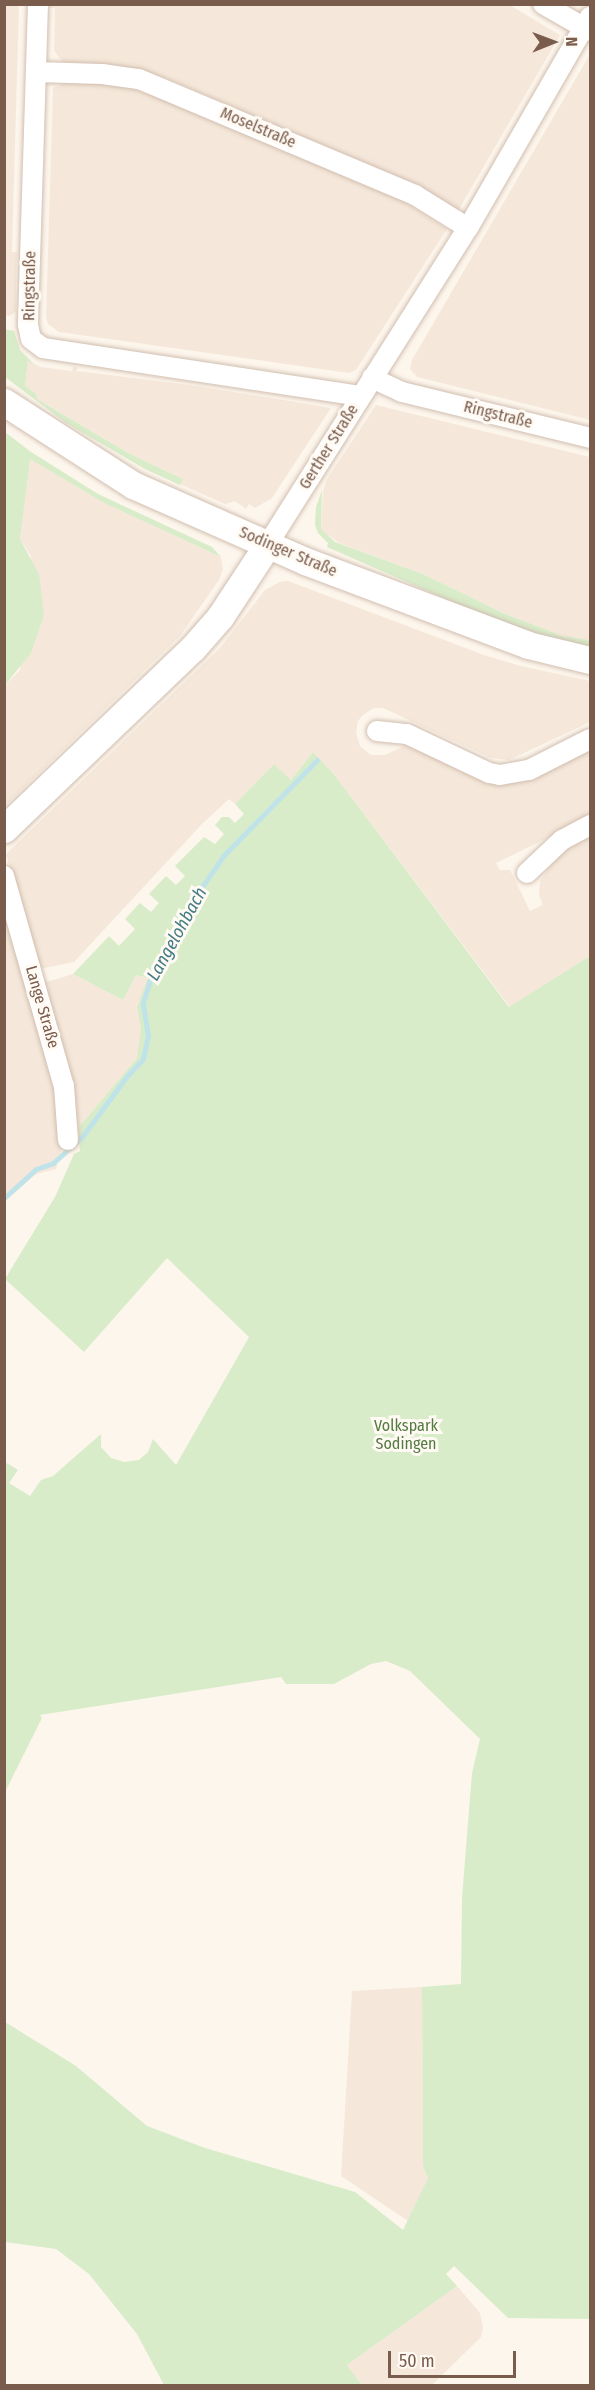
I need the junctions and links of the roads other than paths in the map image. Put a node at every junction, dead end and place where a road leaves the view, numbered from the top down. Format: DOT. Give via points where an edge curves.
graph roads {
  1 [pos="38,4"];
  2 [pos="543,4"];
  3 [pos="588,25"];
  4 [pos="36,72"];
  5 [pos="468,228"];
  6 [pos="372,378"];
  7 [pos="361,396"];
  8 [pos="4,402"];
  9 [pos="591,438"];
  10 [pos="268,544"];
  11 [pos="591,660"];
  12 [pos="377,731"];
  13 [pos="591,739"];
  14 [pos="591,825"];
  15 [pos="4,829"];
  16 [pos="527,873"];
  17 [pos="4,876"];
  18 [pos="68,1140"];
  1 -- 4 [label="street, Ringstraße"];
  2 -- 3 [label="street"];
  3 -- 5 [label="street, Gerther Straße"];
  4 -- 5 [label="street, Moselstraße" via="139,79 415,195"];
  4 -- 7 [label="street, Ringstraße" via="28,325 31,339 43,348"];
  5 -- 6 [label="street, Gerther Straße"];
  6 -- 7 [label="street, Gerther Straße"];
  6 -- 9 [label="street, Ringstraße" via="402,392"];
  7 -- 10 [label="street, Gerther Straße"];
  8 -- 10 [label="main road, Sodinger Straße" via="133,485"];
  10 -- 11 [label="main road, Sodinger Straße" via="452,618 528,645"];
  10 -- 15 [label="main road, Gerther Straße" via="220,617 192,649"];
  12 -- 13 [label="street" via="407,735 501,775 529,770"];
  14 -- 16 [label="street" via="562,840"];
  17 -- 18 [label="street, Lange Straße" via="64,1086"];
}
